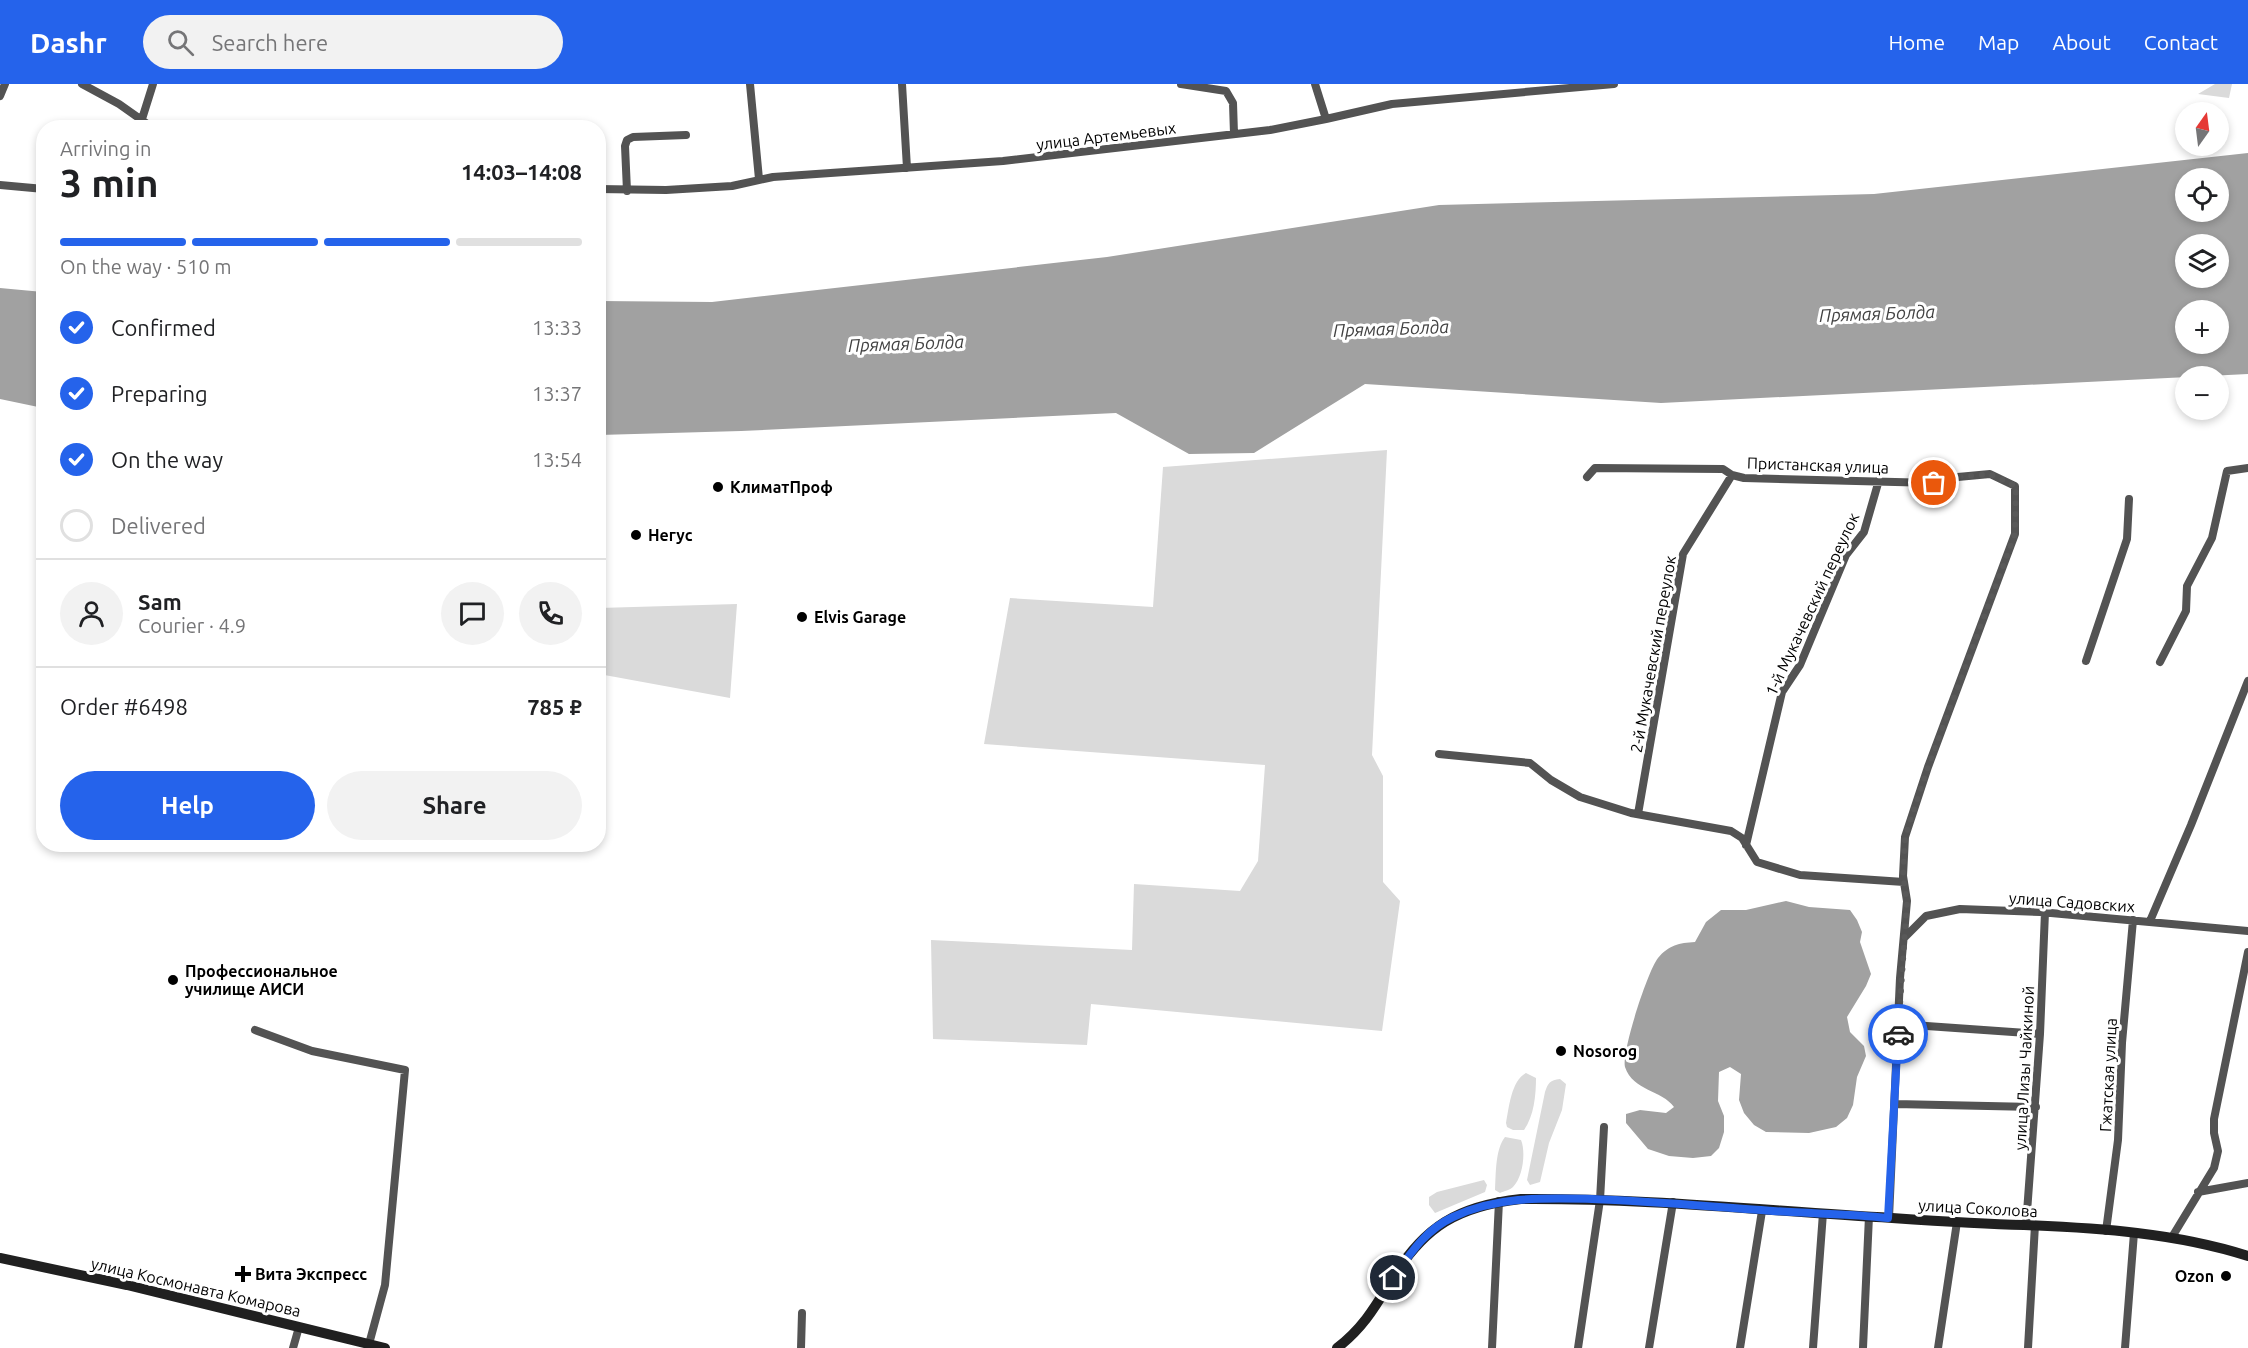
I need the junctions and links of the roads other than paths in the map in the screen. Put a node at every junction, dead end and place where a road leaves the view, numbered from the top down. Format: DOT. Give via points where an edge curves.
graph roads {
  1 [pos="5,84"];
  2 [pos="82,84"];
  3 [pos="153,84"];
  4 [pos="750,84"];
  5 [pos="902,84"];
  6 [pos="1181,84"];
  7 [pos="1315,84"];
  8 [pos="1614,84"];
  9 [pos="1542,87"];
  10 [pos="0,96"];
  11 [pos="141,119"];
  12 [pos="1326,119"];
  13 [pos="1234,134"];
  14 [pos="686,135"];
  15 [pos="907,168"];
  16 [pos="759,179"];
  17 [pos="0,185"];
  18 [pos="36,188"];
  19 [pos="606,190"];
  20 [pos="627,191"];
  21 [pos="2248,468"];
  22 [pos="1732,475"];
  23 [pos="1587,477"];
  24 [pos="1879,480"];
  25 [pos="2129,499"];
  26 [pos="2086,661"];
  27 [pos="2160,662"];
  28 [pos="2248,681"];
  29 [pos="1439,754"];
  30 [pos="1638,814"];
  31 [pos="1746,845"];
  32 [pos="1904,882"];
  33 [pos="2045,912"];
  34 [pos="2133,920"];
  35 [pos="2150,921"];
  36 [pos="2248,931"];
  37 [pos="1904,938"];
  38 [pos="2248,952"];
  39 [pos="1898,1024"];
  40 [pos="255,1030"];
  41 [pos="2040,1034"];
  42 [pos="1895,1104"];
  43 [pos="2036,1107"];
  44 [pos="1604,1127"];
  45 [pos="2248,1183"];
  46 [pos="2198,1192"];
  47 [pos="1600,1200"];
  48 [pos="1499,1201"];
  49 [pos="1673,1202"];
  50 [pos="1762,1211"];
  51 [pos="1823,1213"];
  52 [pos="1869,1216"];
  53 [pos="1888,1218"];
  54 [pos="1957,1222"];
  55 [pos="2031,1225"];
  56 [pos="2106,1231"];
  57 [pos="2134,1233"];
  58 [pos="2172,1237"];
  59 [pos="2248,1256"];
  60 [pos="0,1258"];
  61 [pos="802,1313"];
  62 [pos="299,1327"];
  63 [pos="369,1344"];
  64 [pos="293,1348"];
  65 [pos="385,1348"];
  66 [pos="801,1348"];
  67 [pos="1337,1348"];
  68 [pos="1492,1348"];
  69 [pos="1578,1348"];
  70 [pos="1649,1348"];
  71 [pos="1740,1348"];
  72 [pos="1813,1348"];
  73 [pos="1863,1348"];
  74 [pos="1938,1348"];
  75 [pos="2028,1348"];
  76 [pos="2125,1348"];
  1 -- 10 [label="street"];
  2 -- 11 [label="street"];
  3 -- 11 [label="street"];
  4 -- 16 [label="street"];
  5 -- 15 [label="street"];
  6 -- 13 [label="street" via="1226,91 1233,103"];
  7 -- 12 [label="street"];
  8 -- 9 [label="street, улица Артемьевых"];
  9 -- 12 [label="street, улица Артемьевых" via="1392,104"];
  12 -- 13 [label="street, улица Артемьевых"];
  13 -- 15 [label="street, улица Артемьевых"];
  14 -- 20 [label="street" via="627,140"];
  15 -- 16 [label="street, улица Артемьевых"];
  16 -- 20 [label="street, улица Артемьевых" via="732,186"];
  17 -- 18 [label="street"];
  19 -- 20 [label="street, улица Артемьевых"];
  21 -- 27 [label="street" via="2227,471 2212,538 2187,586 2186,611"];
  22 -- 23 [label="street, Пристанская улица" via="1723,469 1595,468"];
  22 -- 24 [label="street, Пристанская улица"];
  22 -- 30 [label="street, 2-й Мукачевский переулок" via="1683,554"];
  24 -- 31 [label="street, 1-й Мукачевский переулок" via="1864,532 1846,555 1800,665 1782,692"];
  24 -- 32 [label="street, Пристанская улица" via="1934,483 1990,474 2016,486 2015,534 1905,837"];
  25 -- 26 [label="street" via="2127,539"];
  28 -- 35 [label="street"];
  29 -- 30 [label="street" via="1530,763 1580,797"];
  30 -- 31 [label="street" via="1731,831"];
  31 -- 32 [label="street" via="1757,862 1800,875"];
  32 -- 37 [label="street"];
  33 -- 34 [label="street, улица Садовских"];
  33 -- 37 [label="street, улица Садовских" via="1960,909 1926,916"];
  33 -- 41 [label="street, улица Лизы Чайкиной"];
  34 -- 35 [label="street, улица Садовских"];
  34 -- 56 [label="street, Гжатская улица" via="2118,1140"];
  35 -- 36 [label="street, улица Садовских"];
  37 -- 39 [label="street"];
  38 -- 46 [label="street" via="2214,1119 2217,1159"];
  39 -- 41 [label="street"];
  39 -- 42 [label="street"];
  40 -- 63 [label="street" via="312,1052 405,1070 385,1285"];
  41 -- 43 [label="street, улица Лизы Чайкиной"];
  42 -- 43 [label="street"];
  42 -- 53 [label="street"];
  43 -- 55 [label="street, улица Лизы Чайкиной"];
  44 -- 47 [label="street"];
  45 -- 46 [label="street"];
  46 -- 58 [label="street"];
  47 -- 48 [label="main road, улица Соколова"];
  47 -- 49 [label="main road, улица Соколова"];
  47 -- 69 [label="street"];
  48 -- 67 [label="main road, улица Соколова" via="1453,1217 1429,1232 1393,1278 1370,1317"];
  48 -- 68 [label="street"];
  49 -- 50 [label="main road, улица Соколова"];
  49 -- 70 [label="street"];
  50 -- 51 [label="main road, улица Соколова"];
  50 -- 71 [label="street"];
  51 -- 52 [label="main road, улица Соколова"];
  51 -- 72 [label="street"];
  52 -- 53 [label="main road, улица Соколова"];
  52 -- 73 [label="street"];
  53 -- 54 [label="main road, улица Соколова"];
  54 -- 55 [label="main road, улица Соколова"];
  54 -- 74 [label="street"];
  55 -- 56 [label="main road, улица Соколова"];
  55 -- 75 [label="street, улица Лизы Чайкиной"];
  56 -- 57 [label="main road, улица Соколова"];
  57 -- 58 [label="main road, улица Соколова"];
  57 -- 76 [label="street"];
  58 -- 59 [label="main road, улица Соколова"];
  60 -- 62 [label="main road, улица Космонавта Комарова"];
  61 -- 66 [label="street"];
  62 -- 63 [label="main road, улица Космонавта Комарова"];
  62 -- 64 [label="street"];
  63 -- 65 [label="main road, улица Космонавта Комарова"];
}
